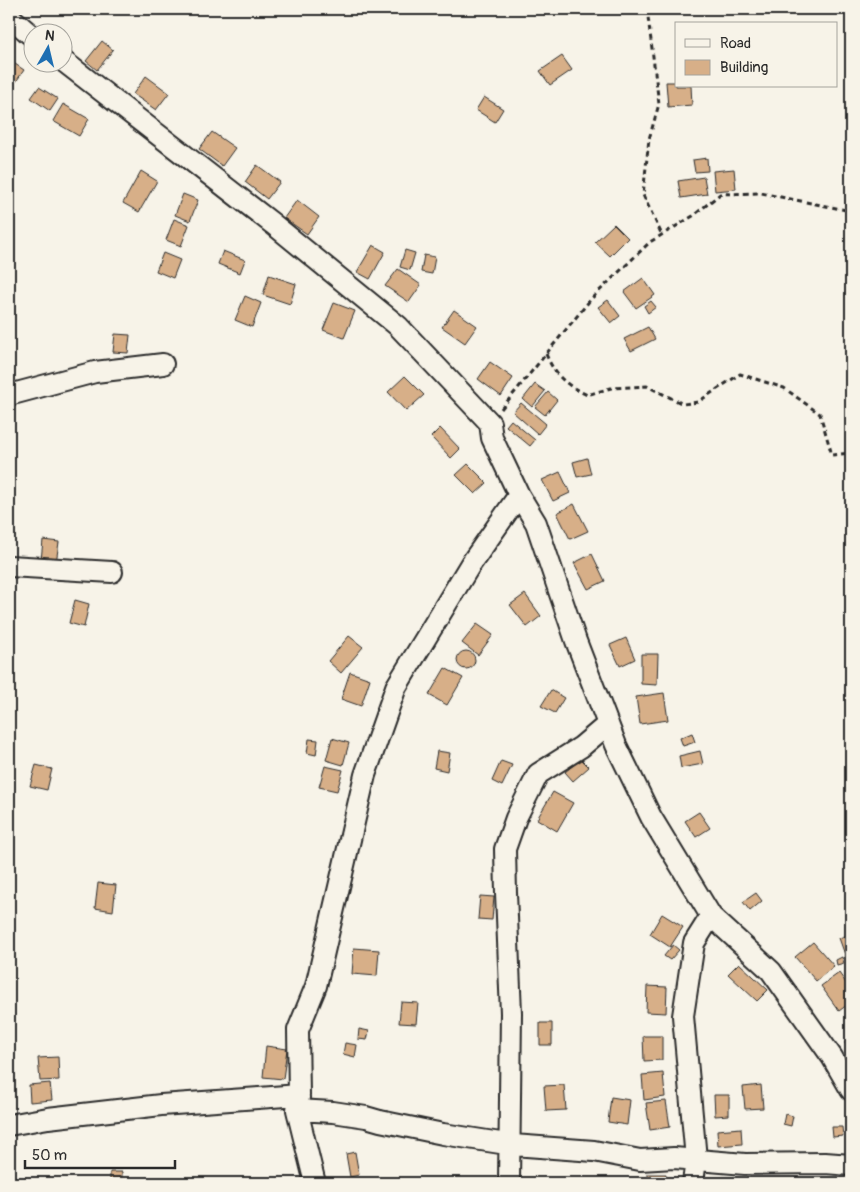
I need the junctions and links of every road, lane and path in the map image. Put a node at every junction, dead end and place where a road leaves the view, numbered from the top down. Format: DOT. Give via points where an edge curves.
graph roads {
  1 [pos="647,9"];
  2 [pos="9,16"];
  3 [pos="22,27"];
  4 [pos="72,68"];
  5 [pos="851,211"];
  6 [pos="662,235"];
  7 [pos="546,354"];
  8 [pos="163,364"];
  9 [pos="9,395"];
  10 [pos="490,423"];
  11 [pos="851,453"];
  12 [pos="519,495"];
  13 [pos="9,566"];
  14 [pos="112,572"];
  15 [pos="608,724"];
  16 [pos="711,916"];
  17 [pos="851,1090"];
  18 [pos="298,1102"];
  19 [pos="9,1124"];
  20 [pos="509,1143"];
  21 [pos="696,1159"];
  22 [pos="851,1165"];
  23 [pos="315,1183"];
  24 [pos="509,1183"];
  25 [pos="694,1183"];
  1 -- 6 [label="path" via="659,104 649,139 643,195"];
  2 -- 3 [label="street"];
  4 -- 10 [label="street" via="398,326"];
  5 -- 6 [label="path" via="761,193 720,194"];
  6 -- 7 [label="path" via="650,242 591,299"];
  7 -- 10 [label="path"];
  7 -- 11 [label="path" via="552,368 568,386 587,395 611,388 647,386 683,404 698,402 740,374 784,388 820,414 832,455"];
  8 -- 9 [label="street" via="95,372"];
  10 -- 12 [label="street" via="492,438"];
  12 -- 15 [label="street" via="536,523"];
  12 -- 18 [label="street" via="470,565 396,688 365,775 316,986 298,1030"];
  13 -- 14 [label="street"];
  15 -- 16 [label="street" via="650,817"];
  15 -- 20 [label="street" via="581,747 538,774 516,818 506,848 511,1012"];
  16 -- 17 [label="street" via="771,971 832,1057"];
  16 -- 21 [label="street" via="694,943 683,1016"];
  18 -- 19 [label="street" via="257,1097"];
  18 -- 20 [label="street" via="442,1134"];
  18 -- 23 [label="street"];
  20 -- 21 [label="street" via="594,1151 640,1160"];
  20 -- 24 [label="street"];
  21 -- 22 [label="street" via="745,1164"];
  21 -- 25 [label="street"];
}
